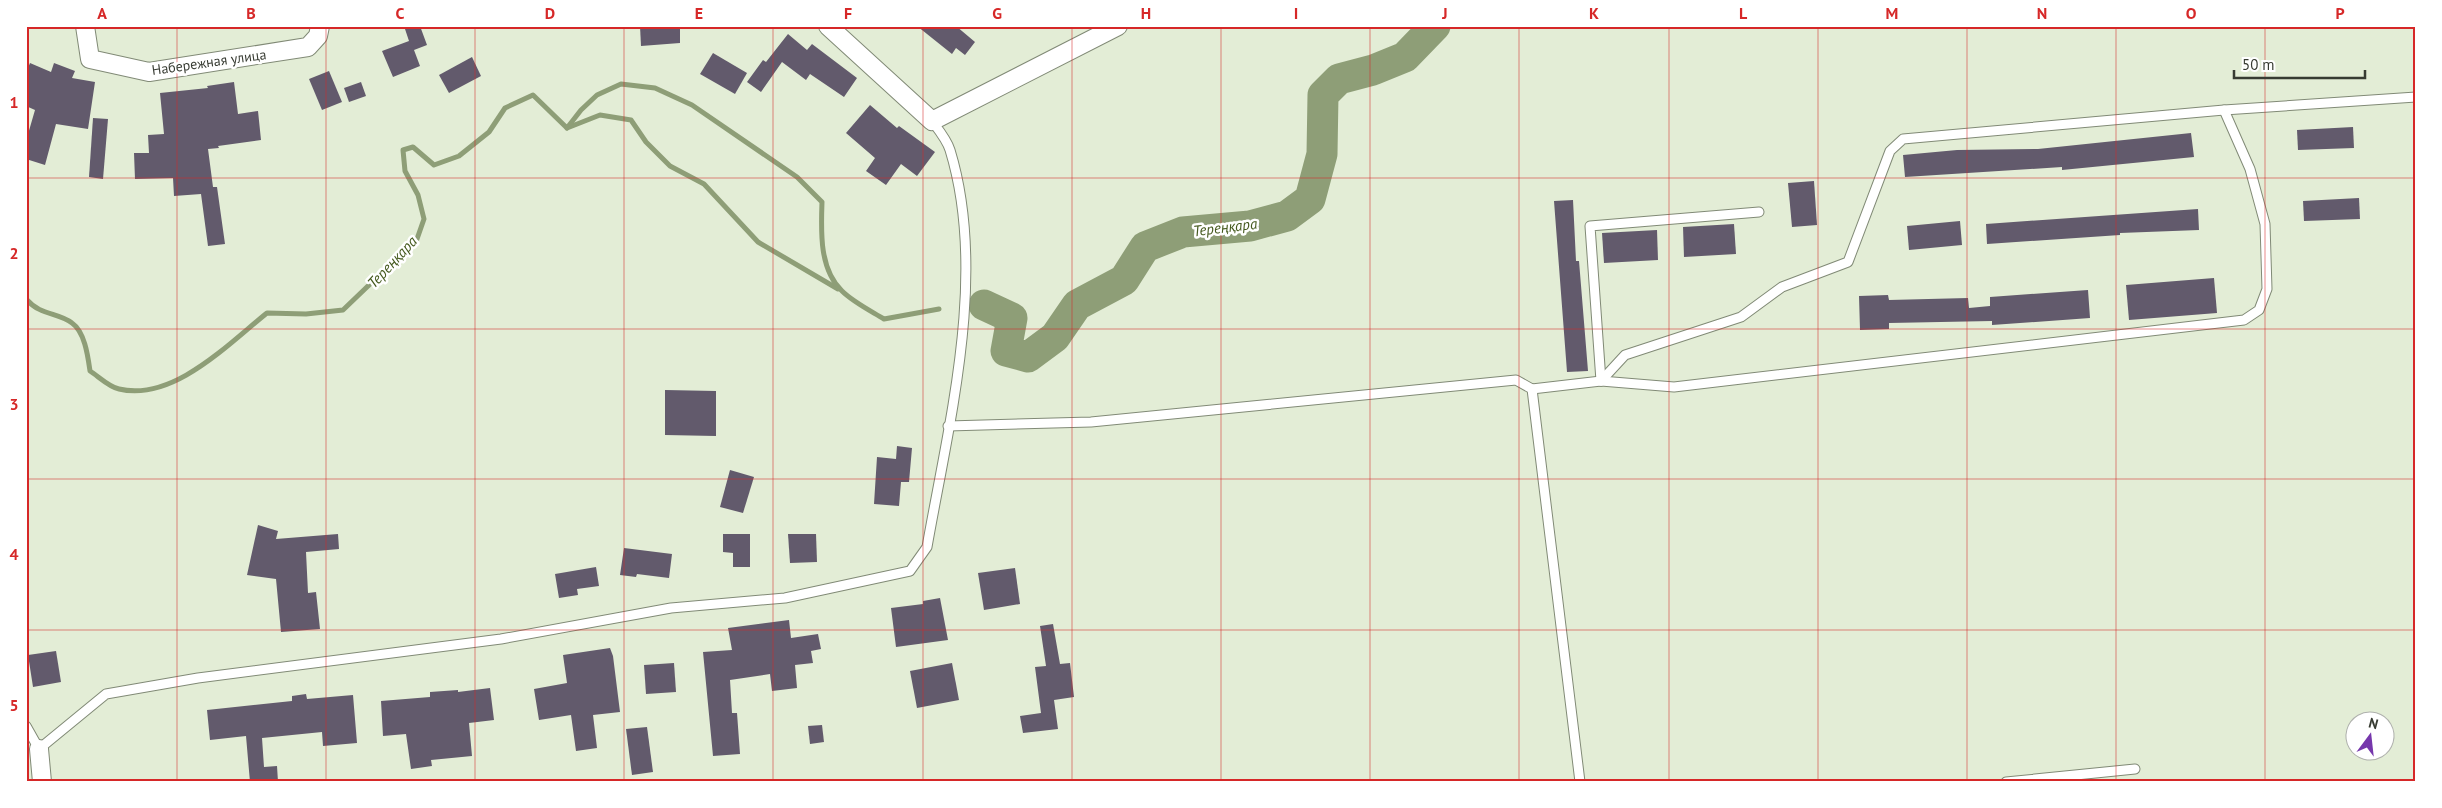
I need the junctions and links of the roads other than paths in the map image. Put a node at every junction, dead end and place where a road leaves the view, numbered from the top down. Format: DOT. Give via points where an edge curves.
graph roads {
  1 [pos="85,26"];
  2 [pos="320,26"];
  3 [pos="828,26"];
  4 [pos="1118,26"];
  5 [pos="2416,97"];
  6 [pos="2224,110"];
  7 [pos="932,120"];
  8 [pos="1758,212"];
  9 [pos="1600,381"];
  10 [pos="1532,389"];
  11 [pos="948,426"];
  12 [pos="26,726"];
  13 [pos="39,749"];
  14 [pos="2135,769"];
  15 [pos="42,782"];
  16 [pos="1580,782"];
  17 [pos="2006,782"];
  1 -- 2 [label="street, Набережная улица" via="90,59 149,72 308,47 318,36"];
  3 -- 7 [label="street"];
  4 -- 7 [label="street"];
  5 -- 6 [label="lane"];
  6 -- 9 [label="lane" via="1903,139 1890,151 1848,262 1782,287 1740,317 1625,355"];
  6 -- 9 [label="lane" via="2250,169 2265,224 2267,289 2259,310 2244,320 1674,387"];
  7 -- 11 [label="lane" via="949,148 963,219 966,282 963,346"];
  8 -- 9 [label="lane" via="1590,226"];
  9 -- 10 [label="lane"];
  10 -- 11 [label="lane" via="1516,380 1091,422"];
  10 -- 16 [label="lane"];
  11 -- 13 [label="lane" via="927,547 910,570 785,598 671,608 501,639 198,678 106,694"];
  12 -- 13 [label="lane"];
  13 -- 15 [label="street"];
  14 -- 17 [label="lane"];
}
